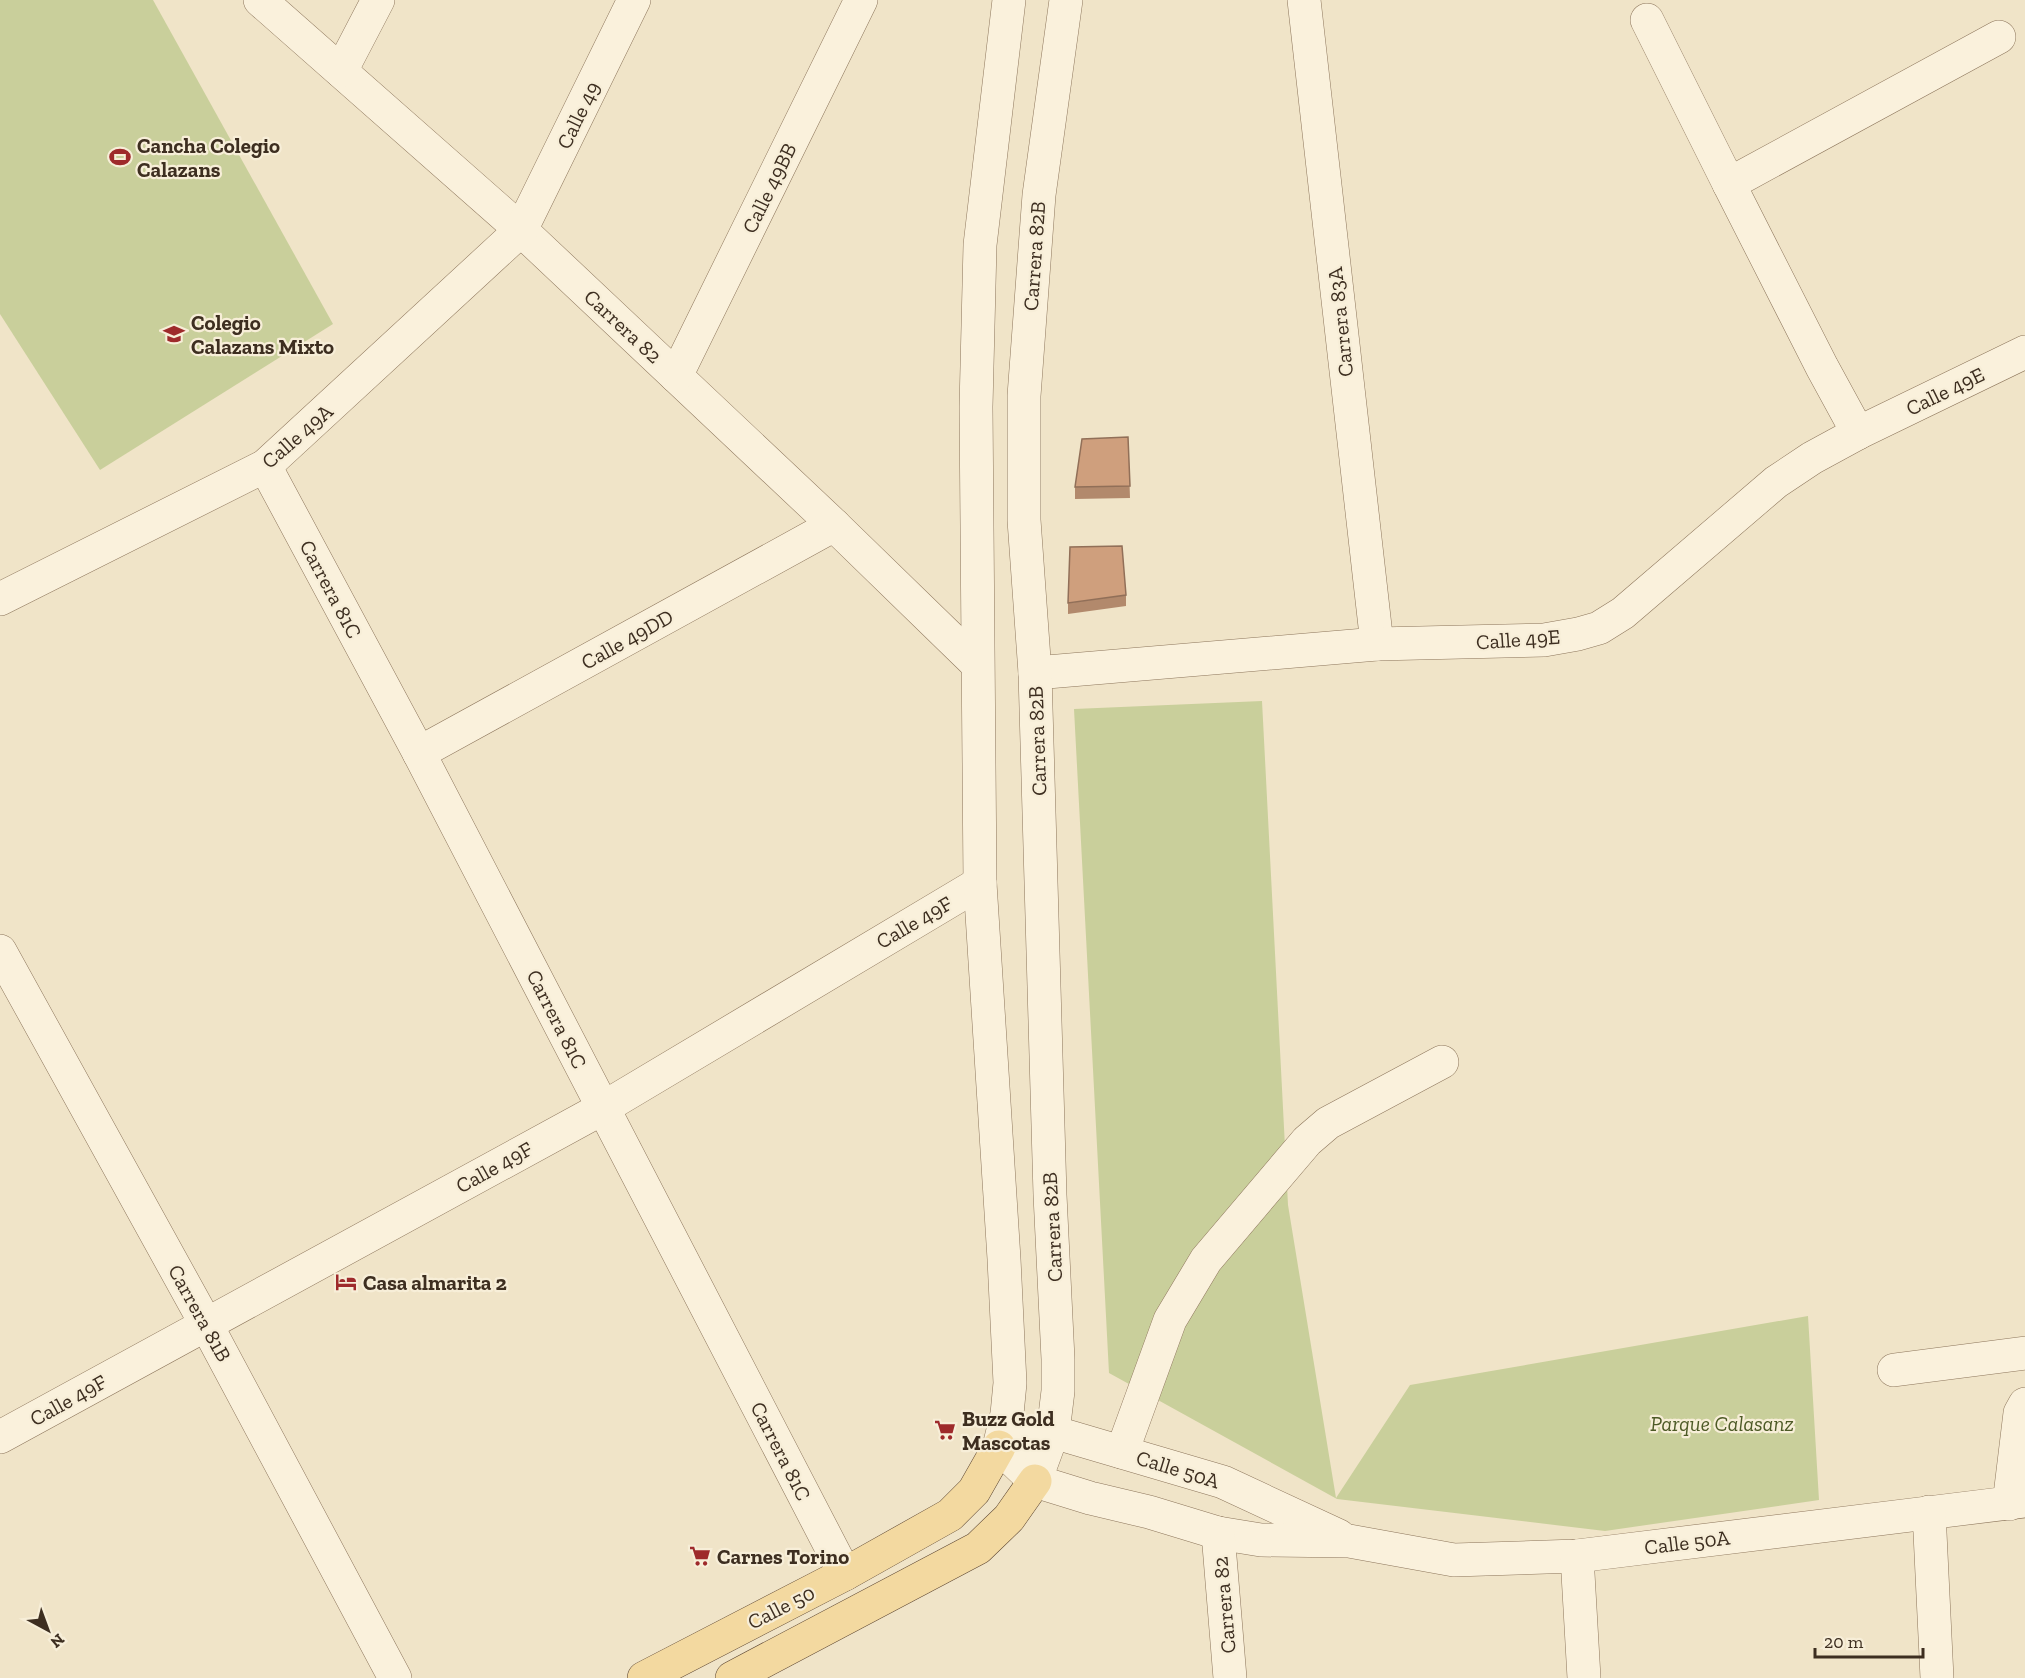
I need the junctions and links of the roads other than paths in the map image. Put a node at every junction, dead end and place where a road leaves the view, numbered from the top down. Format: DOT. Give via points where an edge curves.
graph roads {
  1 [pos="260,0"];
  2 [pos="378,0"];
  3 [pos="634,0"];
  4 [pos="861,0"];
  5 [pos="1009,0"];
  6 [pos="1066,0"];
  7 [pos="1304,0"];
  8 [pos="1647,20"];
  9 [pos="1999,37"];
  10 [pos="340,71"];
  11 [pos="1729,184"];
  12 [pos="521,230"];
  13 [pos="2025,352"];
  14 [pos="676,376"];
  15 [pos="1858,433"];
  16 [pos="265,466"];
  17 [pos="834,525"];
  18 [pos="0,599"];
  19 [pos="1377,644"];
  20 [pos="977,664"];
  21 [pos="1035,673"];
  22 [pos="419,753"];
  23 [pos="980,883"];
  24 [pos="0,951"];
  25 [pos="1442,1062"];
  26 [pos="603,1108"];
  27 [pos="206,1324"];
  28 [pos="2025,1353"];
  29 [pos="1894,1370"];
  30 [pos="2025,1404"];
  31 [pos="1053,1432"];
  32 [pos="0,1437"];
  33 [pos="999,1447"];
  34 [pos="1122,1452"];
  35 [pos="1035,1481"];
  36 [pos="2017,1502"];
  37 [pos="1929,1512"];
  38 [pos="1009,1518"];
  39 [pos="1218,1533"];
  40 [pos="1349,1541"];
  41 [pos="1577,1556"];
  42 [pos="845,1574"];
  43 [pos="395,1678"];
  44 [pos="644,1678"];
  45 [pos="732,1678"];
  46 [pos="1230,1678"];
  47 [pos="1584,1678"];
  48 [pos="1937,1678"];
  1 -- 10 [label="street, Carrera 82"];
  2 -- 10 [label="street"];
  3 -- 12 [label="street, Calle 49"];
  4 -- 14 [label="street, Calle 49BB"];
  5 -- 20 [label="street" via="980,245"];
  6 -- 21 [label="street, Carrera 82B" via="1039,195 1024,396 1024,520"];
  7 -- 19 [label="street, Carrera 83A"];
  8 -- 11 [label="street"];
  9 -- 11 [label="street"];
  10 -- 12 [label="street, Carrera 82"];
  11 -- 15 [label="street"];
  12 -- 14 [label="street, Carrera 82"];
  12 -- 16 [label="street, Calle 49A"];
  13 -- 15 [label="street, Calle 49E"];
  14 -- 17 [label="street, Carrera 82"];
  15 -- 19 [label="street, Calle 49E" via="1776,482 1623,613 1599,628 1544,640"];
  16 -- 18 [label="street, Calle 49A"];
  16 -- 22 [label="street, Carrera 81C"];
  17 -- 20 [label="street, Carrera 82"];
  17 -- 22 [label="street, Calle 49DD"];
  19 -- 21 [label="street, Calle 49E"];
  20 -- 23 [label="street"];
  21 -- 31 [label="street, Carrera 82B" via="1058,1359"];
  22 -- 26 [label="street, Carrera 81C"];
  23 -- 26 [label="street, Calle 49F"];
  23 -- 33 [label="street" via="1010,1383"];
  24 -- 27 [label="street, Carrera 81B"];
  25 -- 34 [label="street" via="1328,1123 1307,1142 1206,1260 1170,1320"];
  26 -- 27 [label="street, Calle 49F"];
  26 -- 42 [label="street, Carrera 81C"];
  27 -- 32 [label="street, Calle 49F"];
  27 -- 43 [label="street, Carrera 81B"];
  28 -- 29 [label="street"];
  30 -- 36 [label="street" via="2020,1413"];
  31 -- 33 [label="street"];
  31 -- 34 [label="street, Calle 50A"];
  31 -- 35 [label="street, Carrera 82B"];
  33 -- 35 [label="street"];
  33 -- 42 [label="main road, Calle 50" via="974,1491 950,1515"];
  34 -- 40 [label="street, Calle 50A" via="1223,1482"];
  35 -- 38 [label="main road, Carrera 82B"];
  35 -- 39 [label="street, Calle 50A"];
  36 -- 37 [label="street, Calle 50A"];
  37 -- 41 [label="street, Calle 50A"];
  37 -- 48 [label="street"];
  38 -- 45 [label="main road, Calle 50" via="978,1548"];
  39 -- 40 [label="street, Calle 50A" via="1261,1540"];
  39 -- 46 [label="street, Carrera 82"];
  40 -- 41 [label="street, Calle 50A" via="1454,1560"];
  41 -- 47 [label="street"];
  42 -- 44 [label="main road, Calle 50"];
}
